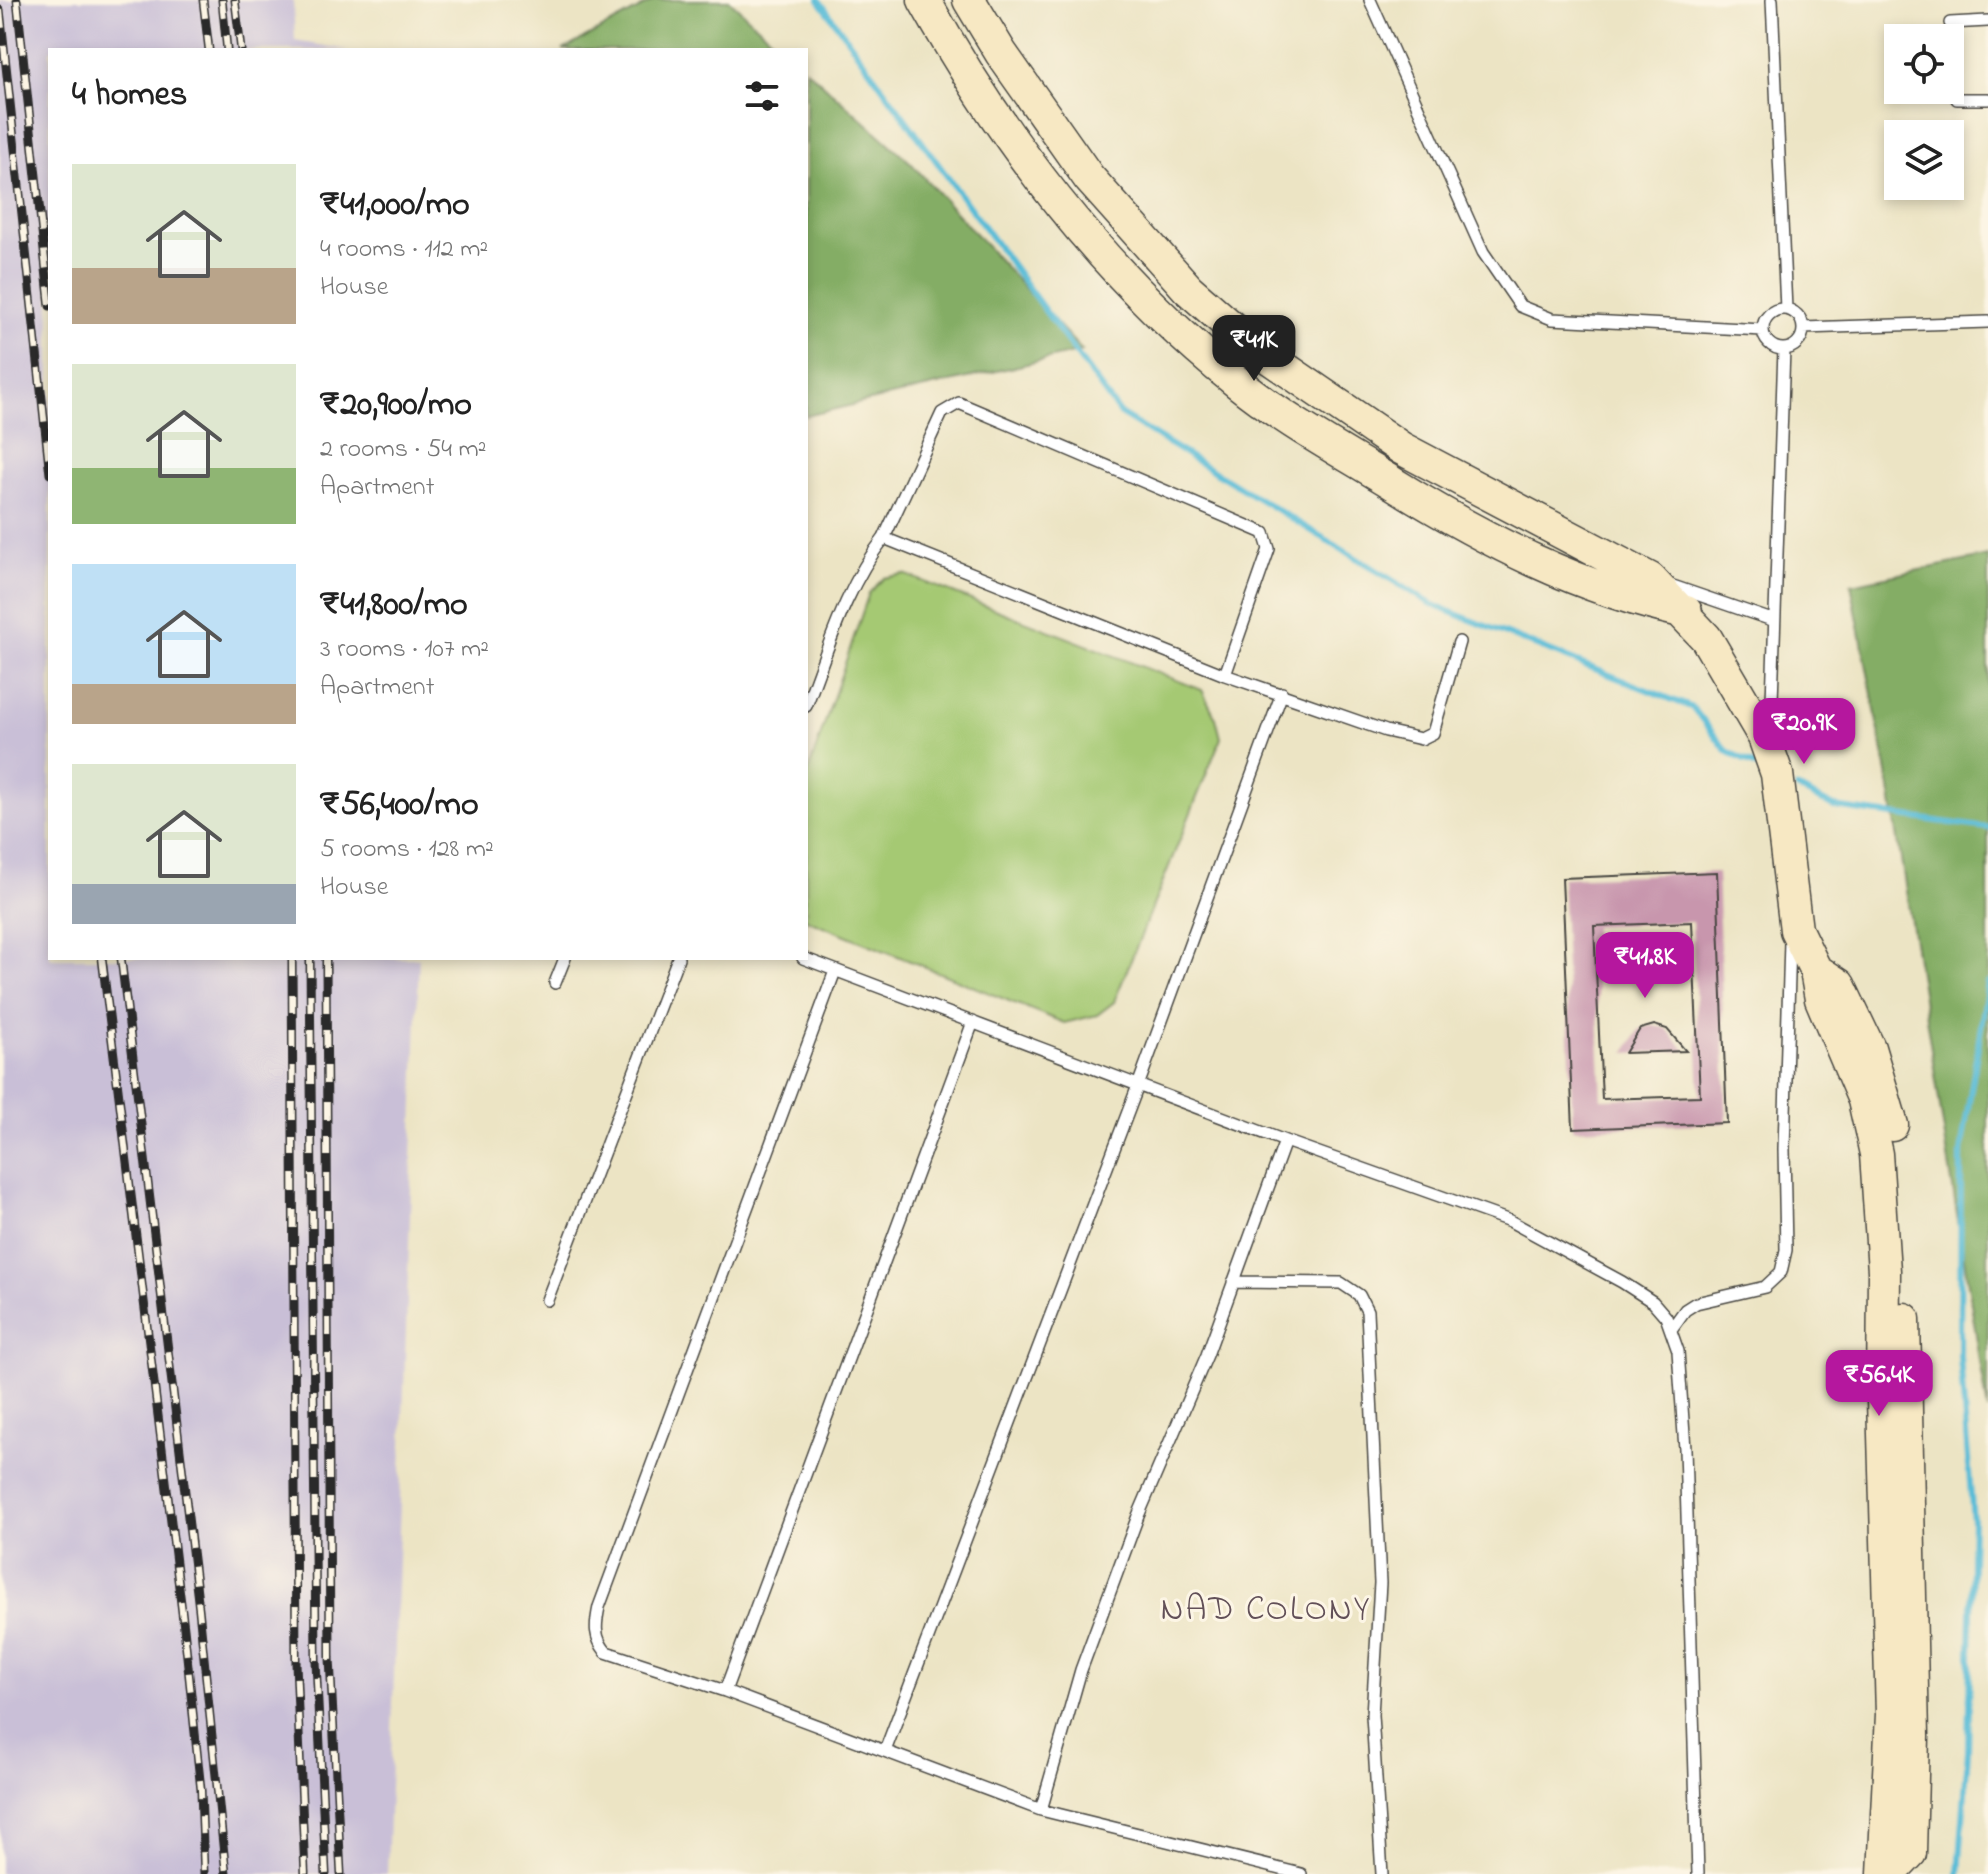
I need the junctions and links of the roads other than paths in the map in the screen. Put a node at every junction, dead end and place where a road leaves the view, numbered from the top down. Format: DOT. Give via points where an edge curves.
graph roads {
  1 [pos="924,0"];
  2 [pos="969,0"];
  3 [pos="1370,0"];
  4 [pos="1772,0"];
  5 [pos="1988,21"];
  6 [pos="1950,23"];
  7 [pos="1964,99"];
  8 [pos="1988,99"];
  9 [pos="1786,309"];
  10 [pos="1988,322"];
  11 [pos="1803,328"];
  12 [pos="1763,330"];
  13 [pos="1784,349"];
  14 [pos="884,538"];
  15 [pos="1650,579"];
  16 [pos="1686,612"];
  17 [pos="1772,620"];
  18 [pos="1459,642"];
  19 [pos="1225,675"];
  20 [pos="1282,693"];
  21 [pos="808,701"];
  22 [pos="1770,754"];
  23 [pos="1791,908"];
  24 [pos="564,960"];
  25 [pos="677,960"];
  26 [pos="808,960"];
  27 [pos="835,971"];
  28 [pos="555,983"];
  29 [pos="973,1022"];
  30 [pos="1139,1083"];
  31 [pos="1285,1141"];
  32 [pos="1233,1282"];
  33 [pos="547,1300"];
  34 [pos="1672,1328"];
  35 [pos="725,1691"];
  36 [pos="885,1751"];
  37 [pos="1041,1810"];
  38 [pos="1301,1874"];
  39 [pos="1382,1874"];
  40 [pos="1698,1874"];
  41 [pos="1887,1874"];
  1 -- 16 [label="street" via="968,76 1053,195 1107,258 1235,380 1275,411 1453,519 1595,588"];
  2 -- 15 [label="street" via="1089,178 1188,289 1255,348 1401,448"];
  3 -- 12 [label="lane" via="1483,252 1520,306 1552,319"];
  4 -- 9 [label="lane"];
  5 -- 6 [label="lane"];
  7 -- 8 [label="lane"];
  9 -- 11 [label="lane" via="1796,314"];
  9 -- 12 [label="lane" via="1768,316"];
  10 -- 11 [label="lane"];
  11 -- 13 [label="lane" via="1798,343"];
  12 -- 13 [label="lane" via="1769,344"];
  13 -- 17 [label="lane"];
  14 -- 19 [label="lane"];
  14 -- 19 [label="lane" via="942,413 959,403 1264,533 1269,549"];
  14 -- 21 [label="lane" via="852,589"];
  15 -- 16 [label="street"];
  15 -- 17 [label="lane"];
  16 -- 22 [label="street" via="1724,662"];
  17 -- 22 [label="lane"];
  18 -- 20 [label="lane" via="1429,738 1386,731"];
  19 -- 20 [label="lane"];
  20 -- 30 [label="lane"];
  22 -- 23 [label="street" via="1777,774"];
  23 -- 34 [label="lane" via="1786,1250 1781,1272 1765,1287 1696,1303"];
  23 -- 41 [label="street" via="1816,971 1839,985 1869,1048 1894,1136 1907,1400 1913,1736 1910,1853"];
  24 -- 28 [label="lane"];
  25 -- 33 [label="lane"];
  26 -- 27 [label="lane"];
  27 -- 29 [label="lane"];
  27 -- 35 [label="lane" via="595,1628 606,1652"];
  29 -- 30 [label="lane"];
  29 -- 35 [label="lane"];
  30 -- 31 [label="lane"];
  30 -- 36 [label="lane"];
  31 -- 32 [label="lane"];
  31 -- 34 [label="lane" via="1510,1221 1653,1302"];
  32 -- 37 [label="lane" via="1081,1670"];
  32 -- 39 [label="lane" via="1341,1283 1359,1295 1367,1311 1380,1583 1372,1715"];
  34 -- 40 [label="lane" via="1685,1449"];
  35 -- 36 [label="lane"];
  36 -- 37 [label="lane"];
  37 -- 38 [label="lane"];
}
